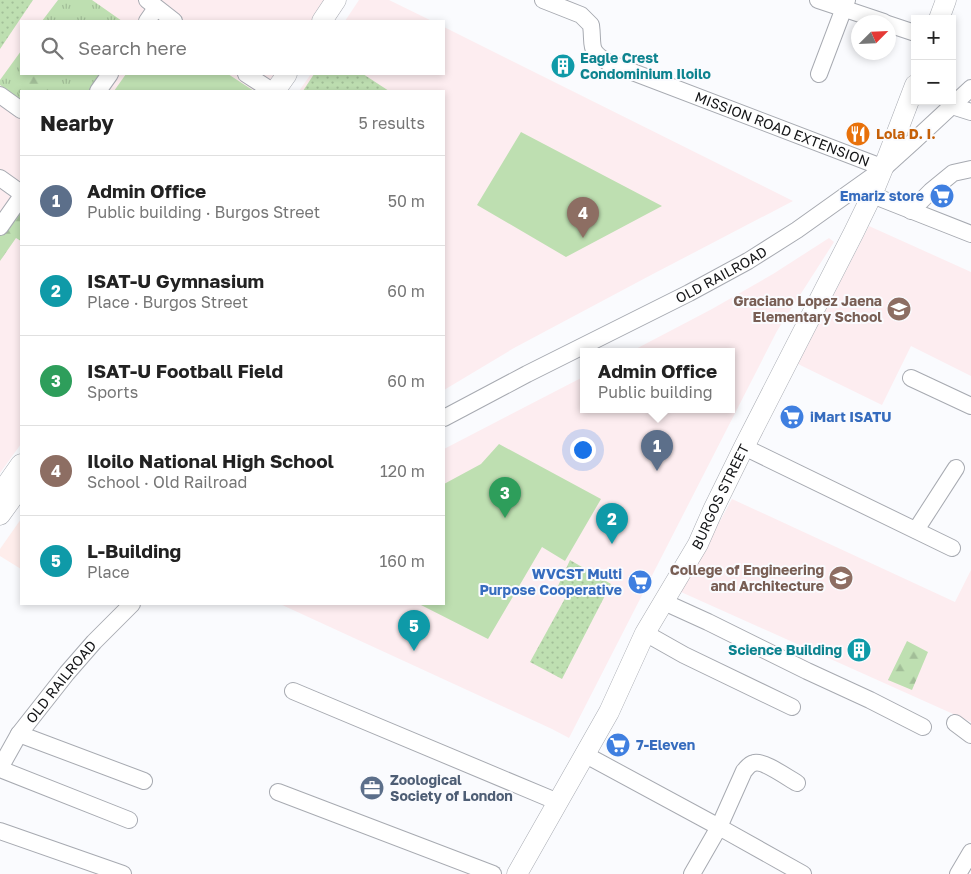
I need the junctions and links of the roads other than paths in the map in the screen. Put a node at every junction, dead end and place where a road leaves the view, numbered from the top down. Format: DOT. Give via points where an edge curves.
graph roads {
  1 [pos="336,0"];
  2 [pos="349,0"];
  3 [pos="543,0"];
  4 [pos="818,0"];
  5 [pos="946,0"];
  6 [pos="846,4"];
  7 [pos="150,10"];
  8 [pos="869,15"];
  9 [pos="940,15"];
  10 [pos="172,20"];
  11 [pos="323,20"];
  12 [pos="337,20"];
  13 [pos="896,27"];
  14 [pos="911,32"];
  15 [pos="819,74"];
  16 [pos="109,75"];
  17 [pos="248,75"];
  18 [pos="286,75"];
  19 [pos="300,75"];
  20 [pos="971,88"];
  21 [pos="99,90"];
  22 [pos="272,90"];
  23 [pos="275,90"];
  24 [pos="291,90"];
  25 [pos="0,95"];
  26 [pos="911,96"];
  27 [pos="952,106"];
  28 [pos="20,109"];
  29 [pos="971,112"];
  30 [pos="884,168"];
  31 [pos="971,169"];
  32 [pos="0,178"];
  33 [pos="20,192"];
  34 [pos="872,195"];
  35 [pos="20,198"];
  36 [pos="912,211"];
  37 [pos="0,227"];
  38 [pos="971,234"];
  39 [pos="911,378"];
  40 [pos="971,406"];
  41 [pos="445,417"];
  42 [pos="744,447"];
  43 [pos="20,465"];
  44 [pos="956,468"];
  45 [pos="20,487"];
  46 [pos="0,494"];
  47 [pos="0,515"];
  48 [pos="916,530"];
  49 [pos="952,548"];
  50 [pos="664,602"];
  51 [pos="131,605"];
  52 [pos="645,633"];
  53 [pos="293,691"];
  54 [pos="792,707"];
  55 [pos="955,723"];
  56 [pos="922,727"];
  57 [pos="19,734"];
  58 [pos="971,735"];
  59 [pos="584,754"];
  60 [pos="0,768"];
  61 [pos="144,781"];
  62 [pos="797,784"];
  63 [pos="278,792"];
  64 [pos="558,802"];
  65 [pos="129,820"];
  66 [pos="719,826"];
  67 [pos="0,831"];
  68 [pos="971,852"];
  69 [pos="123,874"];
  70 [pos="493,874"];
  71 [pos="517,874"];
  72 [pos="692,874"];
  73 [pos="803,874"];
  74 [pos="958,874"];
  1 -- 11 [label="main road"];
  2 -- 12 [label="main road"];
  3 -- 30 [label="street, MISSION ROAD EXTENSION" via="581,15 591,24 594,52 609,63"];
  4 -- 6 [label="street"];
  5 -- 9 [label="main road"];
  6 -- 8 [label="street"];
  6 -- 15 [label="street"];
  7 -- 10 [label="street"];
  13 -- 14 [label="street"];
  16 -- 21 [label="street"];
  17 -- 22 [label="street"];
  18 -- 23 [label="main road"];
  19 -- 24 [label="main road"];
  20 -- 27 [label="street, OLD RAILROAD"];
  25 -- 28 [label="street"];
  26 -- 30 [label="main road, BURGOS STREET"];
  27 -- 29 [label="street"];
  27 -- 30 [label="street, OLD RAILROAD"];
  30 -- 34 [label="main road, BURGOS STREET"];
  30 -- 41 [label="street, OLD RAILROAD" via="748,261"];
  31 -- 36 [label="street" via="953,173"];
  32 -- 33 [label="street"];
  34 -- 36 [label="street"];
  34 -- 42 [label="main road, BURGOS STREET"];
  35 -- 37 [label="street"];
  36 -- 38 [label="street"];
  39 -- 40 [label="street"];
  42 -- 48 [label="street"];
  42 -- 50 [label="main road, BURGOS STREET" via="698,544"];
  43 -- 46 [label="main road"];
  44 -- 48 [label="street"];
  45 -- 47 [label="main road"];
  48 -- 49 [label="street"];
  50 -- 52 [label="main road, BURGOS STREET"];
  50 -- 56 [label="street"];
  51 -- 57 [label="street, OLD RAILROAD" via="67,673"];
  52 -- 54 [label="street"];
  52 -- 59 [label="main road, BURGOS STREET" via="609,712"];
  53 -- 64 [label="street"];
  55 -- 58 [label="street"];
  57 -- 60 [label="street, OLD RAILROAD"];
  57 -- 61 [label="street"];
  59 -- 64 [label="main road, BURGOS STREET"];
  59 -- 66 [label="street"];
  60 -- 65 [label="street"];
  62 -- 66 [label="street" via="755,762 744,771"];
  63 -- 70 [label="street"];
  64 -- 71 [label="main road, BURGOS STREET"];
  66 -- 72 [label="street"];
  66 -- 73 [label="street"];
  67 -- 69 [label="street"];
  68 -- 74 [label="street"];
}
